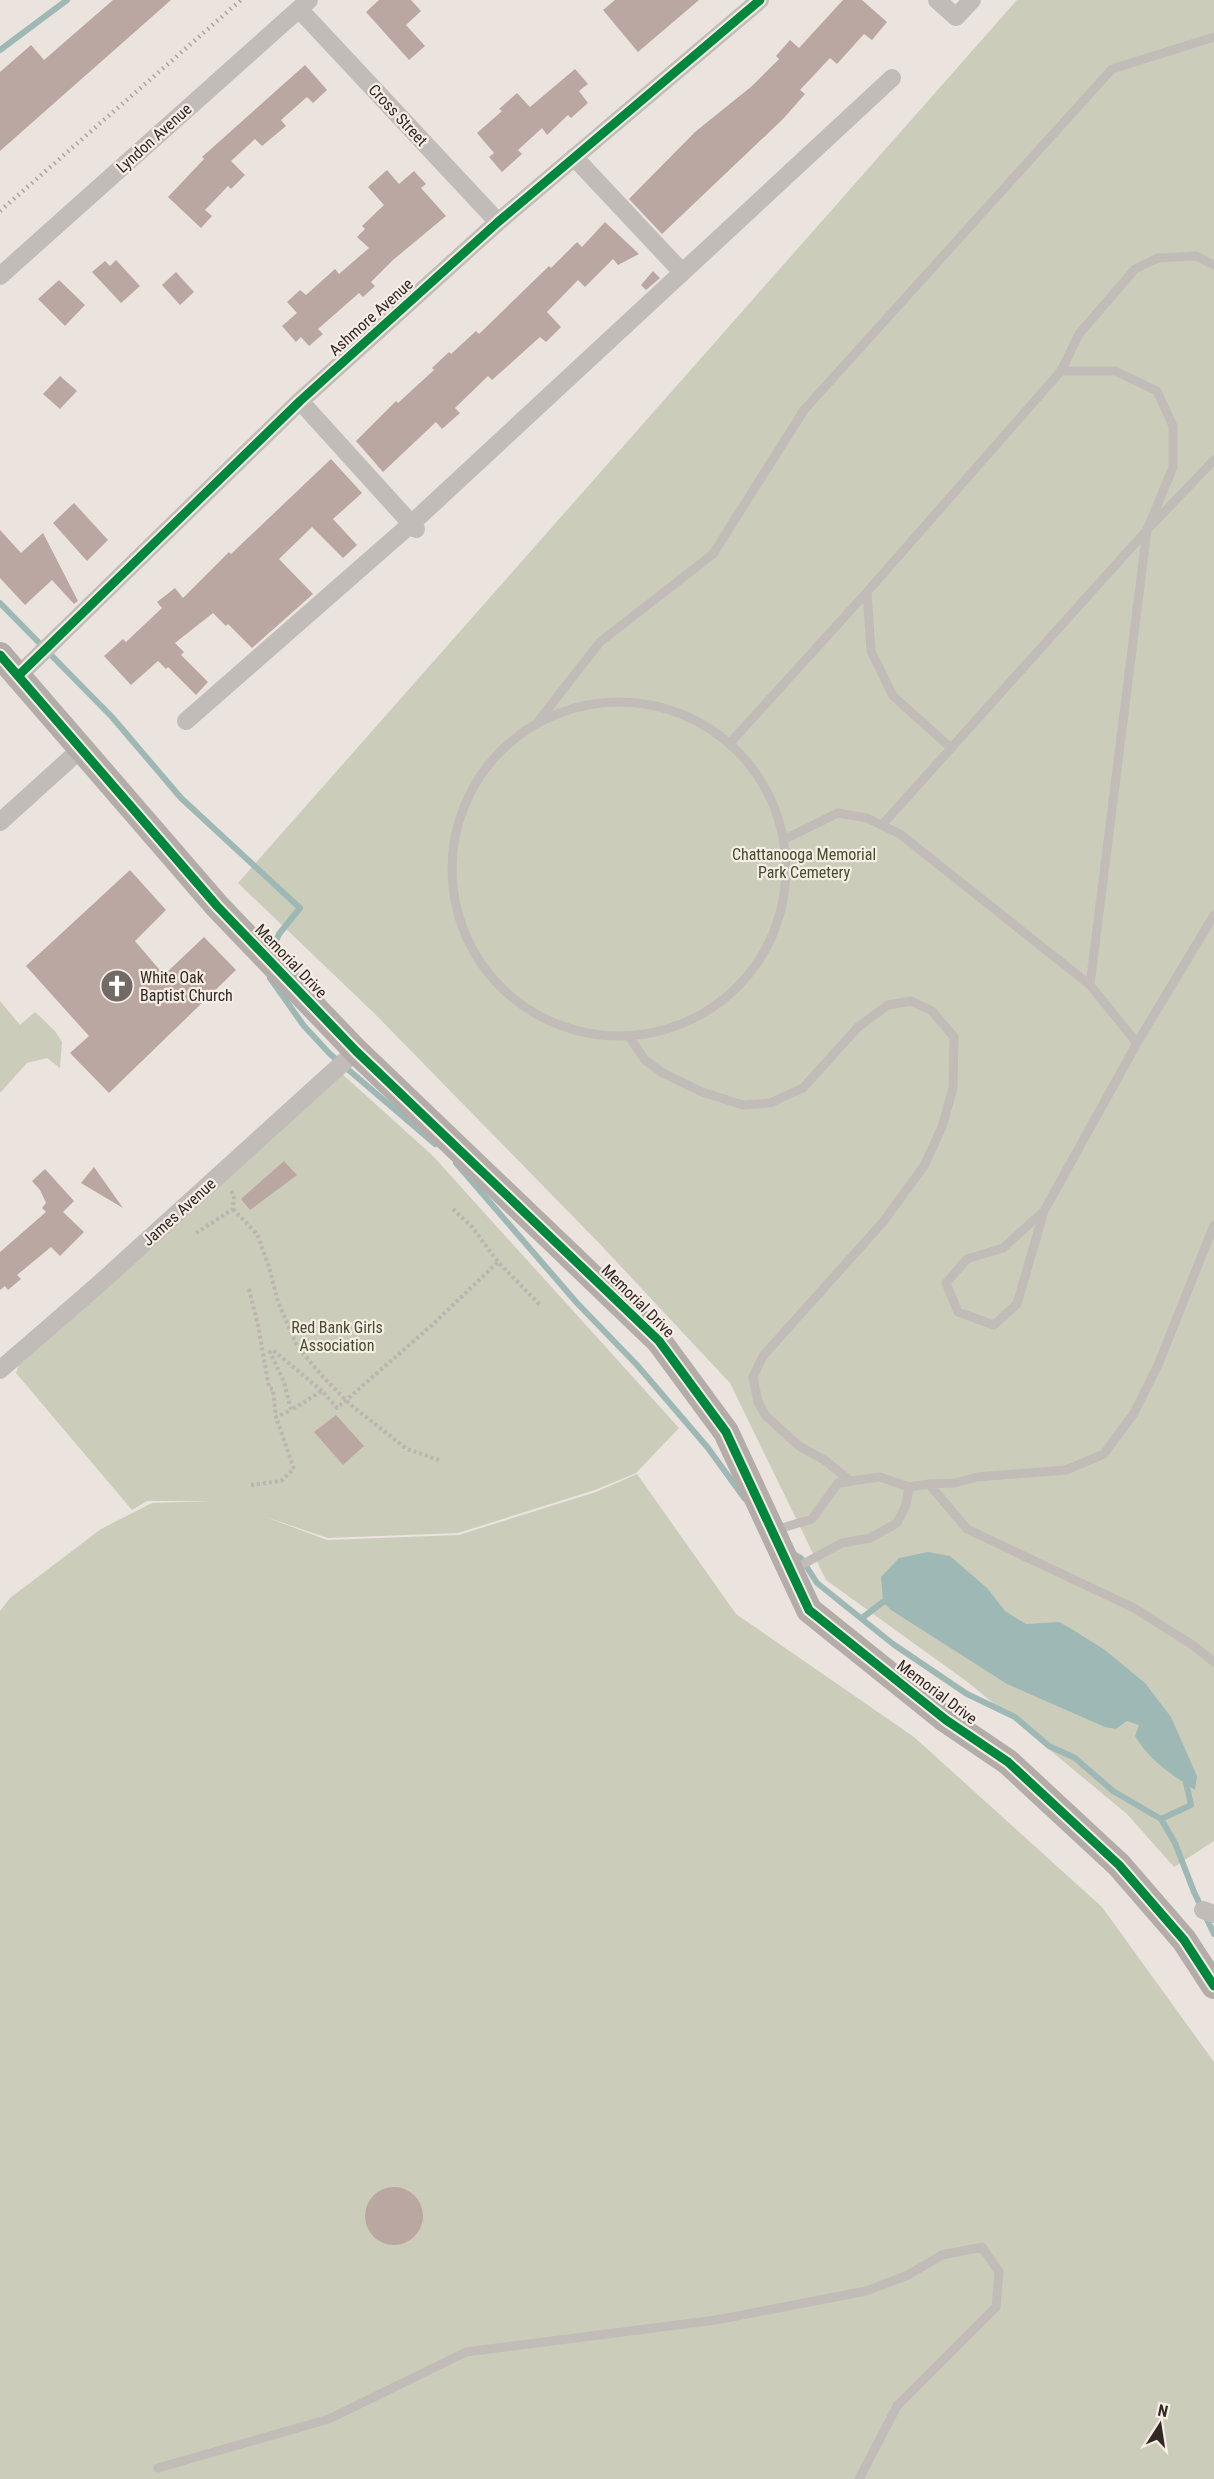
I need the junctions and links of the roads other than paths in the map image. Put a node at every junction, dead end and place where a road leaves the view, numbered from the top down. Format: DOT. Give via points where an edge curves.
graph roads {
  1 [pos="760,0"];
  2 [pos="937,0"];
  3 [pos="972,0"];
  4 [pos="304,4"];
  5 [pos="1214,37"];
  6 [pos="892,78"];
  7 [pos="574,158"];
  8 [pos="498,222"];
  9 [pos="1214,265"];
  10 [pos="682,272"];
  11 [pos="0,276"];
  12 [pos="1061,371"];
  13 [pos="300,401"];
  14 [pos="1214,460"];
  15 [pos="414,526"];
  16 [pos="1147,530"];
  17 [pos="867,592"];
  18 [pos="0,655"];
  19 [pos="19,675"];
  20 [pos="540,719"];
  21 [pos="186,721"];
  22 [pos="730,743"];
  23 [pos="82,748"];
  24 [pos="951,748"];
  25 [pos="0,822"];
  26 [pos="882,825"];
  27 [pos="784,838"];
  28 [pos="1214,915"];
  29 [pos="1090,985"];
  30 [pos="630,1038"];
  31 [pos="1137,1043"];
  32 [pos="356,1051"];
  33 [pos="1044,1210"];
  34 [pos="1214,1225"];
  35 [pos="0,1370"];
  36 [pos="849,1480"];
  37 [pos="929,1484"];
  38 [pos="909,1487"];
  39 [pos="772,1530"];
  40 [pos="791,1571"];
  41 [pos="1214,1662"];
  42 [pos="1214,1986"];
  43 [pos="158,2468"];
  44 [pos="859,2479"];
  1 -- 7 [label="street, Ashmore Avenue"];
  2 -- 3 [label="street" via="956,16"];
  4 -- 8 [label="street, Cross Street"];
  4 -- 11 [label="street, Lyndon Avenue"];
  5 -- 20 [label="lane" via="1112,69 804,410 713,554 600,642"];
  6 -- 10 [label="street"];
  7 -- 8 [label="street, Ashmore Avenue"];
  7 -- 10 [label="street"];
  8 -- 13 [label="street, Ashmore Avenue"];
  9 -- 12 [label="lane" via="1196,256 1158,258 1135,269 1078,334"];
  10 -- 15 [label="street"];
  12 -- 16 [label="lane" via="1115,371 1157,391 1173,426 1173,467"];
  12 -- 17 [label="lane"];
  13 -- 15 [label="street"];
  13 -- 19 [label="street, Ashmore Avenue"];
  14 -- 16 [label="lane"];
  15 -- 21 [label="street"];
  16 -- 24 [label="lane"];
  16 -- 29 [label="lane"];
  17 -- 22 [label="lane"];
  17 -- 24 [label="lane" via="871,651 893,696"];
  18 -- 19 [label="street, Memorial Drive"];
  19 -- 23 [label="street, Memorial Drive"];
  20 -- 22 [label="lane" via="586,703 634,701 682,713"];
  20 -- 30 [label="lane" via="489,760 458,816 450,881 467,943 507,995 544,1017 563,1028"];
  22 -- 27 [label="lane" via="763,782"];
  23 -- 25 [label="street"];
  23 -- 32 [label="street, Memorial Drive" via="217,906"];
  24 -- 26 [label="lane"];
  26 -- 27 [label="lane" via="838,813"];
  26 -- 29 [label="lane" via="900,834"];
  27 -- 30 [label="lane" via="786,895 767,949 732,994 683,1024"];
  28 -- 31 [label="lane"];
  29 -- 31 [label="lane"];
  30 -- 36 [label="lane" via="645,1060 663,1073 702,1092 743,1105 770,1103 803,1088 858,1027 888,1005 911,1001 932,1011 954,1037 953,1088 942,1127 924,1167 883,1222 763,1356 753,1377 758,1402 766,1416 799,1446"];
  31 -- 33 [label="lane"];
  32 -- 35 [label="street, James Avenue"];
  32 -- 39 [label="street, Memorial Drive" via="659,1341 726,1432"];
  33 -- 33 [label="lane" via="1017,1304 994,1325 958,1312 946,1283 967,1259 1003,1248"];
  34 -- 37 [label="lane" via="1158,1365 1134,1413 1104,1454 1066,1470"];
  36 -- 38 [label="lane" via="880,1477"];
  36 -- 39 [label="lane" via="838,1483 812,1519"];
  37 -- 38 [label="lane"];
  37 -- 41 [label="lane" via="967,1529 1134,1608"];
  38 -- 40 [label="lane" via="897,1522 870,1538 842,1543"];
  39 -- 40 [label="street, Memorial Drive"];
  40 -- 42 [label="street, Memorial Drive" via="810,1610 946,1720 1008,1762 1119,1865 1184,1940"];
  43 -- 44 [label="lane" via="329,2420 466,2352 716,2320 866,2291 908,2275 942,2255 982,2247 999,2272 996,2307 897,2406"];
}
